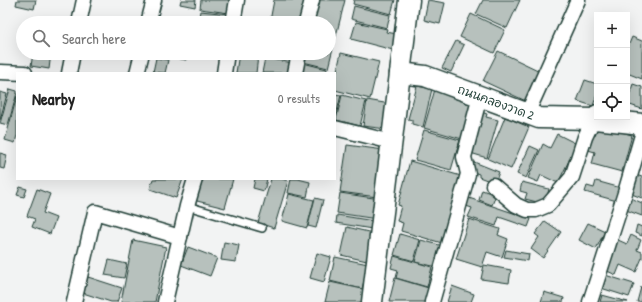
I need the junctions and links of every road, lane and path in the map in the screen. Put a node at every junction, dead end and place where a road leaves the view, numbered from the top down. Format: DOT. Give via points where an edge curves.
graph roads {
  1 [pos="84,0"];
  2 [pos="154,0"];
  3 [pos="237,0"];
  4 [pos="312,0"];
  5 [pos="409,0"];
  6 [pos="578,0"];
  7 [pos="81,16"];
  8 [pos="150,16"];
  9 [pos="234,16"];
  10 [pos="308,16"];
  11 [pos="72,60"];
  12 [pos="140,60"];
  13 [pos="226,60"];
  14 [pos="298,60"];
  15 [pos="0,72"];
  16 [pos="69,72"];
  17 [pos="137,72"];
  18 [pos="224,72"];
  19 [pos="295,72"];
  20 [pos="16,73"];
  21 [pos="400,73"];
  22 [pos="480,96"];
  23 [pos="527,114"];
  24 [pos="594,115"];
  25 [pos="594,119"];
  26 [pos="622,120"];
  27 [pos="642,124"];
  28 [pos="336,128"];
  29 [pos="642,135"];
  30 [pos="392,142"];
  31 [pos="195,180"];
  32 [pos="493,185"];
  33 [pos="187,206"];
  34 [pos="262,228"];
  35 [pos="180,238"];
  36 [pos="374,301"];
  37 [pos="74,302"];
  38 [pos="165,302"];
  39 [pos="432,302"];
  40 [pos="590,302"];
  1 -- 7 [label="street"];
  2 -- 8 [label="street"];
  3 -- 9 [label="street"];
  4 -- 10 [label="street"];
  5 -- 21 [label="street"];
  6 -- 23 [label="street"];
  11 -- 16 [label="street"];
  12 -- 17 [label="street"];
  13 -- 18 [label="street"];
  14 -- 19 [label="street"];
  15 -- 20 [label="street"];
  21 -- 22 [label="street, ถนนคลองวาด 2" via="425,76"];
  21 -- 30 [label="street"];
  22 -- 23 [label="street, ถนนคลองวาด 2"];
  22 -- 39 [label="street" via="464,157 468,174"];
  23 -- 24 [label="street, ถนนคลองวาด 2" via="539,118"];
  25 -- 32 [label="street" via="585,137 572,177 548,205 536,210 527,210 516,205"];
  26 -- 27 [label="street, ถนนคลองวาด 2"];
  28 -- 30 [label="street"];
  29 -- 40 [label="street"];
  30 -- 36 [label="street"];
  31 -- 33 [label="street"];
  33 -- 34 [label="lane"];
  33 -- 35 [label="street"];
  35 -- 37 [label="street" via="95,212"];
  35 -- 38 [label="street"];
}
